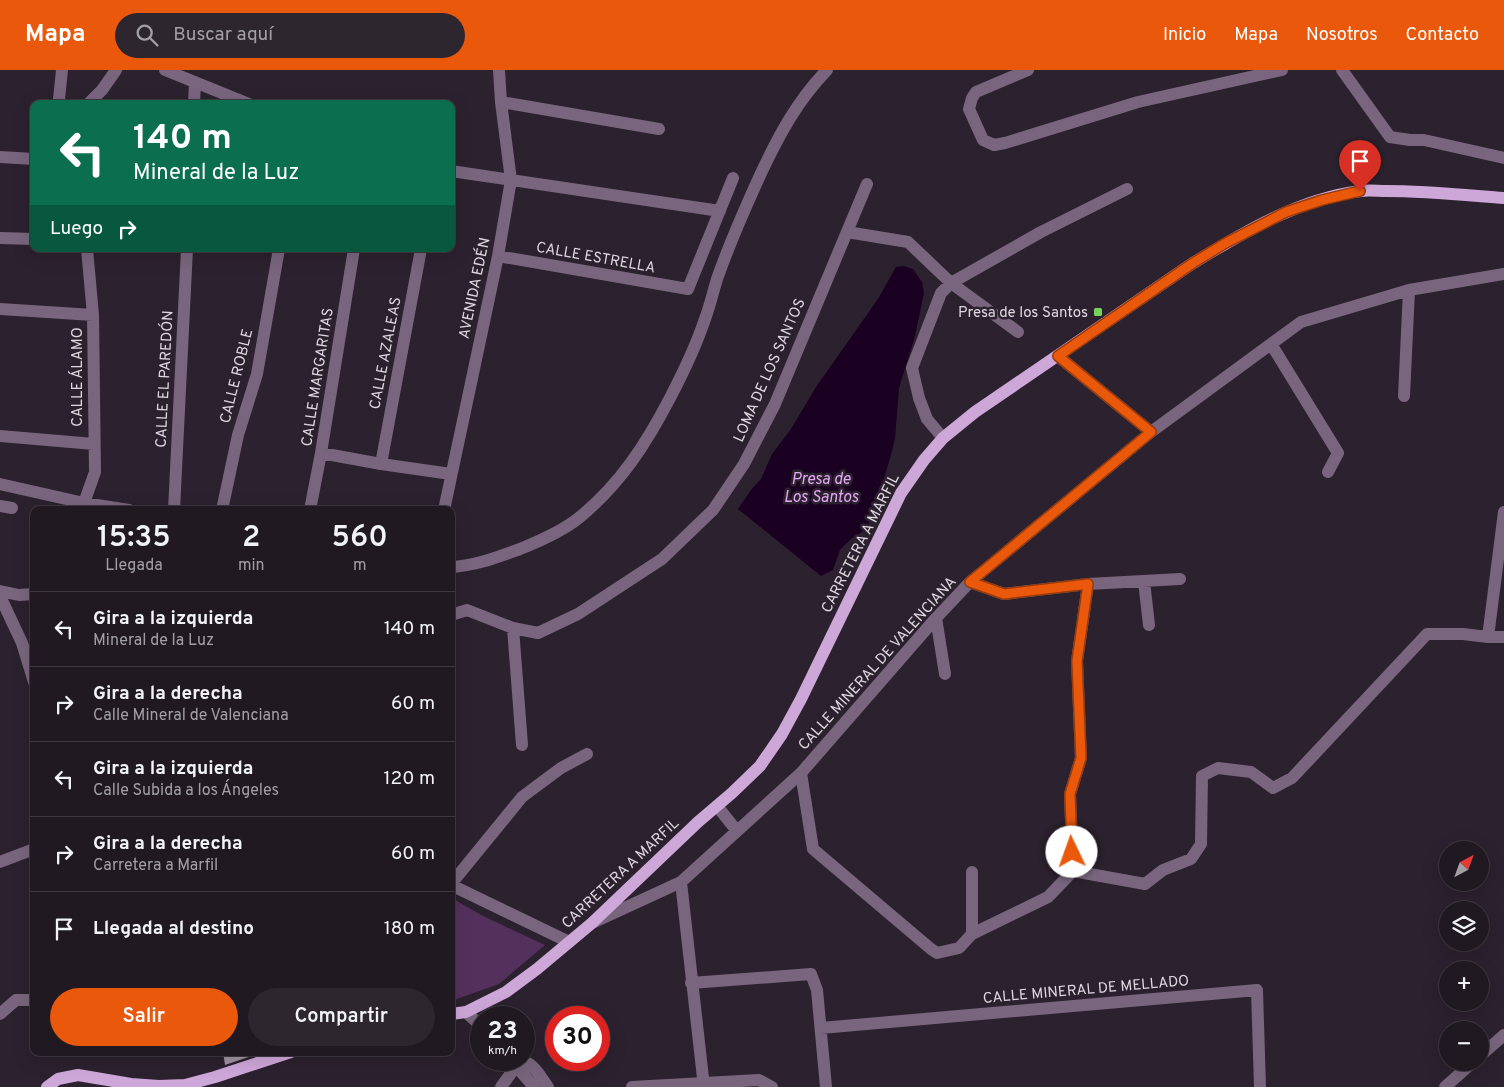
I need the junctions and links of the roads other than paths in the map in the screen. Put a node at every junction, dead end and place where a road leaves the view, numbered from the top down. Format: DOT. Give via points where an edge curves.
graph roads {
  1 [pos="62,70"];
  2 [pos="116,70"];
  3 [pos="166,70"];
  4 [pos="499,70"];
  5 [pos="827,70"];
  6 [pos="1028,70"];
  7 [pos="1282,70"];
  8 [pos="1342,70"];
  9 [pos="195,82"];
  10 [pos="59,100"];
  11 [pos="92,100"];
  12 [pos="194,100"];
  13 [pos="240,100"];
  14 [pos="501,102"];
  15 [pos="659,129"];
  16 [pos="0,157"];
  17 [pos="1504,158"];
  18 [pos="30,159"];
  19 [pos="455,172"];
  20 [pos="733,178"];
  21 [pos="511,180"];
  22 [pos="867,184"];
  23 [pos="1126,189"];
  24 [pos="1504,198"];
  25 [pos="720,211"];
  26 [pos="848,232"];
  27 [pos="0,238"];
  28 [pos="30,239"];
  29 [pos="87,252"];
  30 [pos="187,252"];
  31 [pos="278,252"];
  32 [pos="354,252"];
  33 [pos="420,252"];
  34 [pos="498,256"];
  35 [pos="1504,274"];
  36 [pos="951,283"];
  37 [pos="1409,290"];
  38 [pos="0,309"];
  39 [pos="93,315"];
  40 [pos="1018,332"];
  41 [pos="1271,344"];
  42 [pos="1058,356"];
  43 [pos="1404,396"];
  44 [pos="1151,432"];
  45 [pos="0,436"];
  46 [pos="943,438"];
  47 [pos="94,444"];
  48 [pos="321,453"];
  49 [pos="381,464"];
  50 [pos="1328,472"];
  51 [pos="451,474"];
  52 [pos="0,484"];
  53 [pos="81,506"];
  54 [pos="85,506"];
  55 [pos="174,506"];
  56 [pos="223,506"];
  57 [pos="311,506"];
  58 [pos="445,506"];
  59 [pos="1504,512"];
  60 [pos="455,568"];
  61 [pos="1180,579"];
  62 [pos="1144,581"];
  63 [pos="970,582"];
  64 [pos="1088,584"];
  65 [pos="0,591"];
  66 [pos="30,595"];
  67 [pos="0,596"];
  68 [pos="455,614"];
  69 [pos="936,618"];
  70 [pos="1150,625"];
  71 [pos="513,628"];
  72 [pos="1488,637"];
  73 [pos="1504,637"];
  74 [pos="30,669"];
  75 [pos="945,674"];
  76 [pos="522,745"];
  77 [pos="588,754"];
  78 [pos="801,773"];
  79 [pos="717,806"];
  80 [pos="738,831"];
  81 [pos="30,851"];
  82 [pos="0,862"];
  83 [pos="1073,871"];
  84 [pos="972,872"];
  85 [pos="455,879"];
  86 [pos="681,882"];
  87 [pos="455,886"];
  88 [pos="592,923"];
  89 [pos="972,934"];
  90 [pos="569,942"];
  91 [pos="691,983"];
  92 [pos="30,1000"];
  93 [pos="466,1012"];
  94 [pos="455,1013"];
  95 [pos="0,1014"];
  96 [pos="470,1016"];
  97 [pos="821,1028"];
  98 [pos="1504,1035"];
  99 [pos="1489,1048"];
  100 [pos="279,1056"];
  101 [pos="535,1070"];
  102 [pos="511,1071"];
  103 [pos="523,1071"];
  104 [pos="1463,1071"];
  105 [pos="703,1085"];
  106 [pos="47,1087"];
  107 [pos="501,1087"];
  108 [pos="534,1087"];
  109 [pos="548,1087"];
  110 [pos="632,1087"];
  111 [pos="772,1087"];
  112 [pos="826,1087"];
  113 [pos="1260,1087"];
  114 [pos="1444,1087"];
  1 -- 10 [label="street"];
  2 -- 11 [label="street"];
  3 -- 9 [label="street"];
  4 -- 14 [label="street, AVENIDA EDÉN"];
  5 -- 60 [label="street" via="811,86 776,142 743,214 682,375 632,462 608,491 579,518 542,540 492,559"];
  6 -- 7 [label="street" via="976,92 972,98 969,109 983,140 994,145 1005,143 1138,102"];
  8 -- 17 [label="street" via="1390,137 1424,140"];
  9 -- 12 [label="street"];
  9 -- 13 [label="street"];
  14 -- 15 [label="street"];
  14 -- 21 [label="street, AVENIDA EDÉN"];
  16 -- 18 [label="street"];
  19 -- 21 [label="street"];
  20 -- 25 [label="street"];
  21 -- 25 [label="street"];
  21 -- 34 [label="street, AVENIDA EDÉN"];
  22 -- 26 [label="street, LOMA DE LOS SANTOS"];
  23 -- 36 [label="street"];
  24 -- 42 [label="main road, CARRETERA A MARFIL" via="1360,191 1286,212 1193,263"];
  25 -- 34 [label="street, CALLE ESTRELLA" via="688,289"];
  26 -- 36 [label="street" via="908,242"];
  26 -- 71 [label="street, LOMA DE LOS SANTOS" via="776,404 744,464 713,510 662,559 578,614 538,633"];
  27 -- 28 [label="street"];
  29 -- 39 [label="street, CALLE ÁLAMO"];
  30 -- 55 [label="street, CALLE EL PAREDÓN"];
  31 -- 56 [label="street, CALLE ROBLE" via="257,374 238,435"];
  32 -- 48 [label="street, CALLE MARGARITAS"];
  33 -- 49 [label="street, CALLE AZALEAS"];
  34 -- 51 [label="street, AVENIDA EDÉN"];
  35 -- 37 [label="street, CALLE MINERAL DE VALENCIANA"];
  36 -- 40 [label="street"];
  36 -- 46 [label="street" via="941,293 912,368 927,419"];
  37 -- 41 [label="street, CALLE MINERAL DE VALENCIANA" via="1301,322"];
  37 -- 43 [label="street"];
  38 -- 39 [label="street"];
  39 -- 47 [label="street, CALLE ÁLAMO"];
  41 -- 44 [label="street, CALLE MINERAL DE VALENCIANA"];
  41 -- 50 [label="street" via="1338,453"];
  42 -- 44 [label="street"];
  42 -- 46 [label="main road, CARRETERA A MARFIL" via="975,412"];
  44 -- 63 [label="street, CALLE MINERAL DE VALENCIANA"];
  45 -- 47 [label="street"];
  46 -- 79 [label="main road, CARRETERA A MARFIL" via="902,494 782,734 760,766"];
  47 -- 54 [label="street, CALLE ÁLAMO" via="95,472"];
  48 -- 49 [label="street"];
  48 -- 57 [label="street, CALLE MARGARITAS"];
  49 -- 51 [label="street"];
  51 -- 58 [label="street, AVENIDA EDÉN"];
  52 -- 53 [label="street"];
  59 -- 72 [label="street"];
  61 -- 62 [label="street"];
  62 -- 64 [label="street"];
  62 -- 70 [label="street"];
  63 -- 64 [label="street" via="1004,594"];
  63 -- 69 [label="street, CALLE MINERAL DE VALENCIANA"];
  64 -- 83 [label="street" via="1077,661 1081,758 1070,794"];
  65 -- 66 [label="street" via="19,596"];
  67 -- 74 [label="street"];
  68 -- 71 [label="street, LOMA DE LOS SANTOS" via="467,610"];
  69 -- 75 [label="street"];
  69 -- 78 [label="street, CALLE MINERAL DE VALENCIANA"];
  71 -- 76 [label="street"];
  72 -- 73 [label="street"];
  72 -- 83 [label="street" via="1427,634 1292,778 1274,788 1251,772 1218,768 1202,776 1201,844 1191,859 1163,870 1145,884"];
  77 -- 85 [label="street" via="561,768 522,797"];
  78 -- 80 [label="street, CALLE MINERAL DE VALENCIANA"];
  78 -- 89 [label="street" via="813,849 931,950 938,953 959,948"];
  79 -- 80 [label="street"];
  79 -- 88 [label="main road, CARRETERA A MARFIL"];
  80 -- 86 [label="street, CALLE MINERAL DE VALENCIANA"];
  81 -- 82 [label="street"];
  83 -- 89 [label="street" via="1048,897"];
  84 -- 89 [label="street"];
  86 -- 88 [label="street, CALLE MINERAL DE VALENCIANA"];
  86 -- 91 [label="street"];
  87 -- 90 [label="street"];
  88 -- 90 [label="main road, CARRETERA A MARFIL"];
  90 -- 93 [label="main road, CARRETERA A MARFIL" via="506,992"];
  91 -- 97 [label="street" via="812,974"];
  91 -- 105 [label="street"];
  92 -- 95 [label="street" via="16,1000"];
  93 -- 94 [label="main road, CARRETERA A MARFIL"];
  93 -- 96 [label="street"];
  97 -- 112 [label="street"];
  97 -- 113 [label="street, CALLE MINERAL DE MELLADO" via="1257,990"];
  98 -- 99 [label="street"];
  100 -- 106 [label="main road" via="185,1085 131,1084 78,1075 58,1079"];
  101 -- 109 [label="street"];
  102 -- 107 [label="street"];
  103 -- 108 [label="street"];
  104 -- 114 [label="street"];
  105 -- 110 [label="street"];
  105 -- 111 [label="street" via="759,1080"];
}
